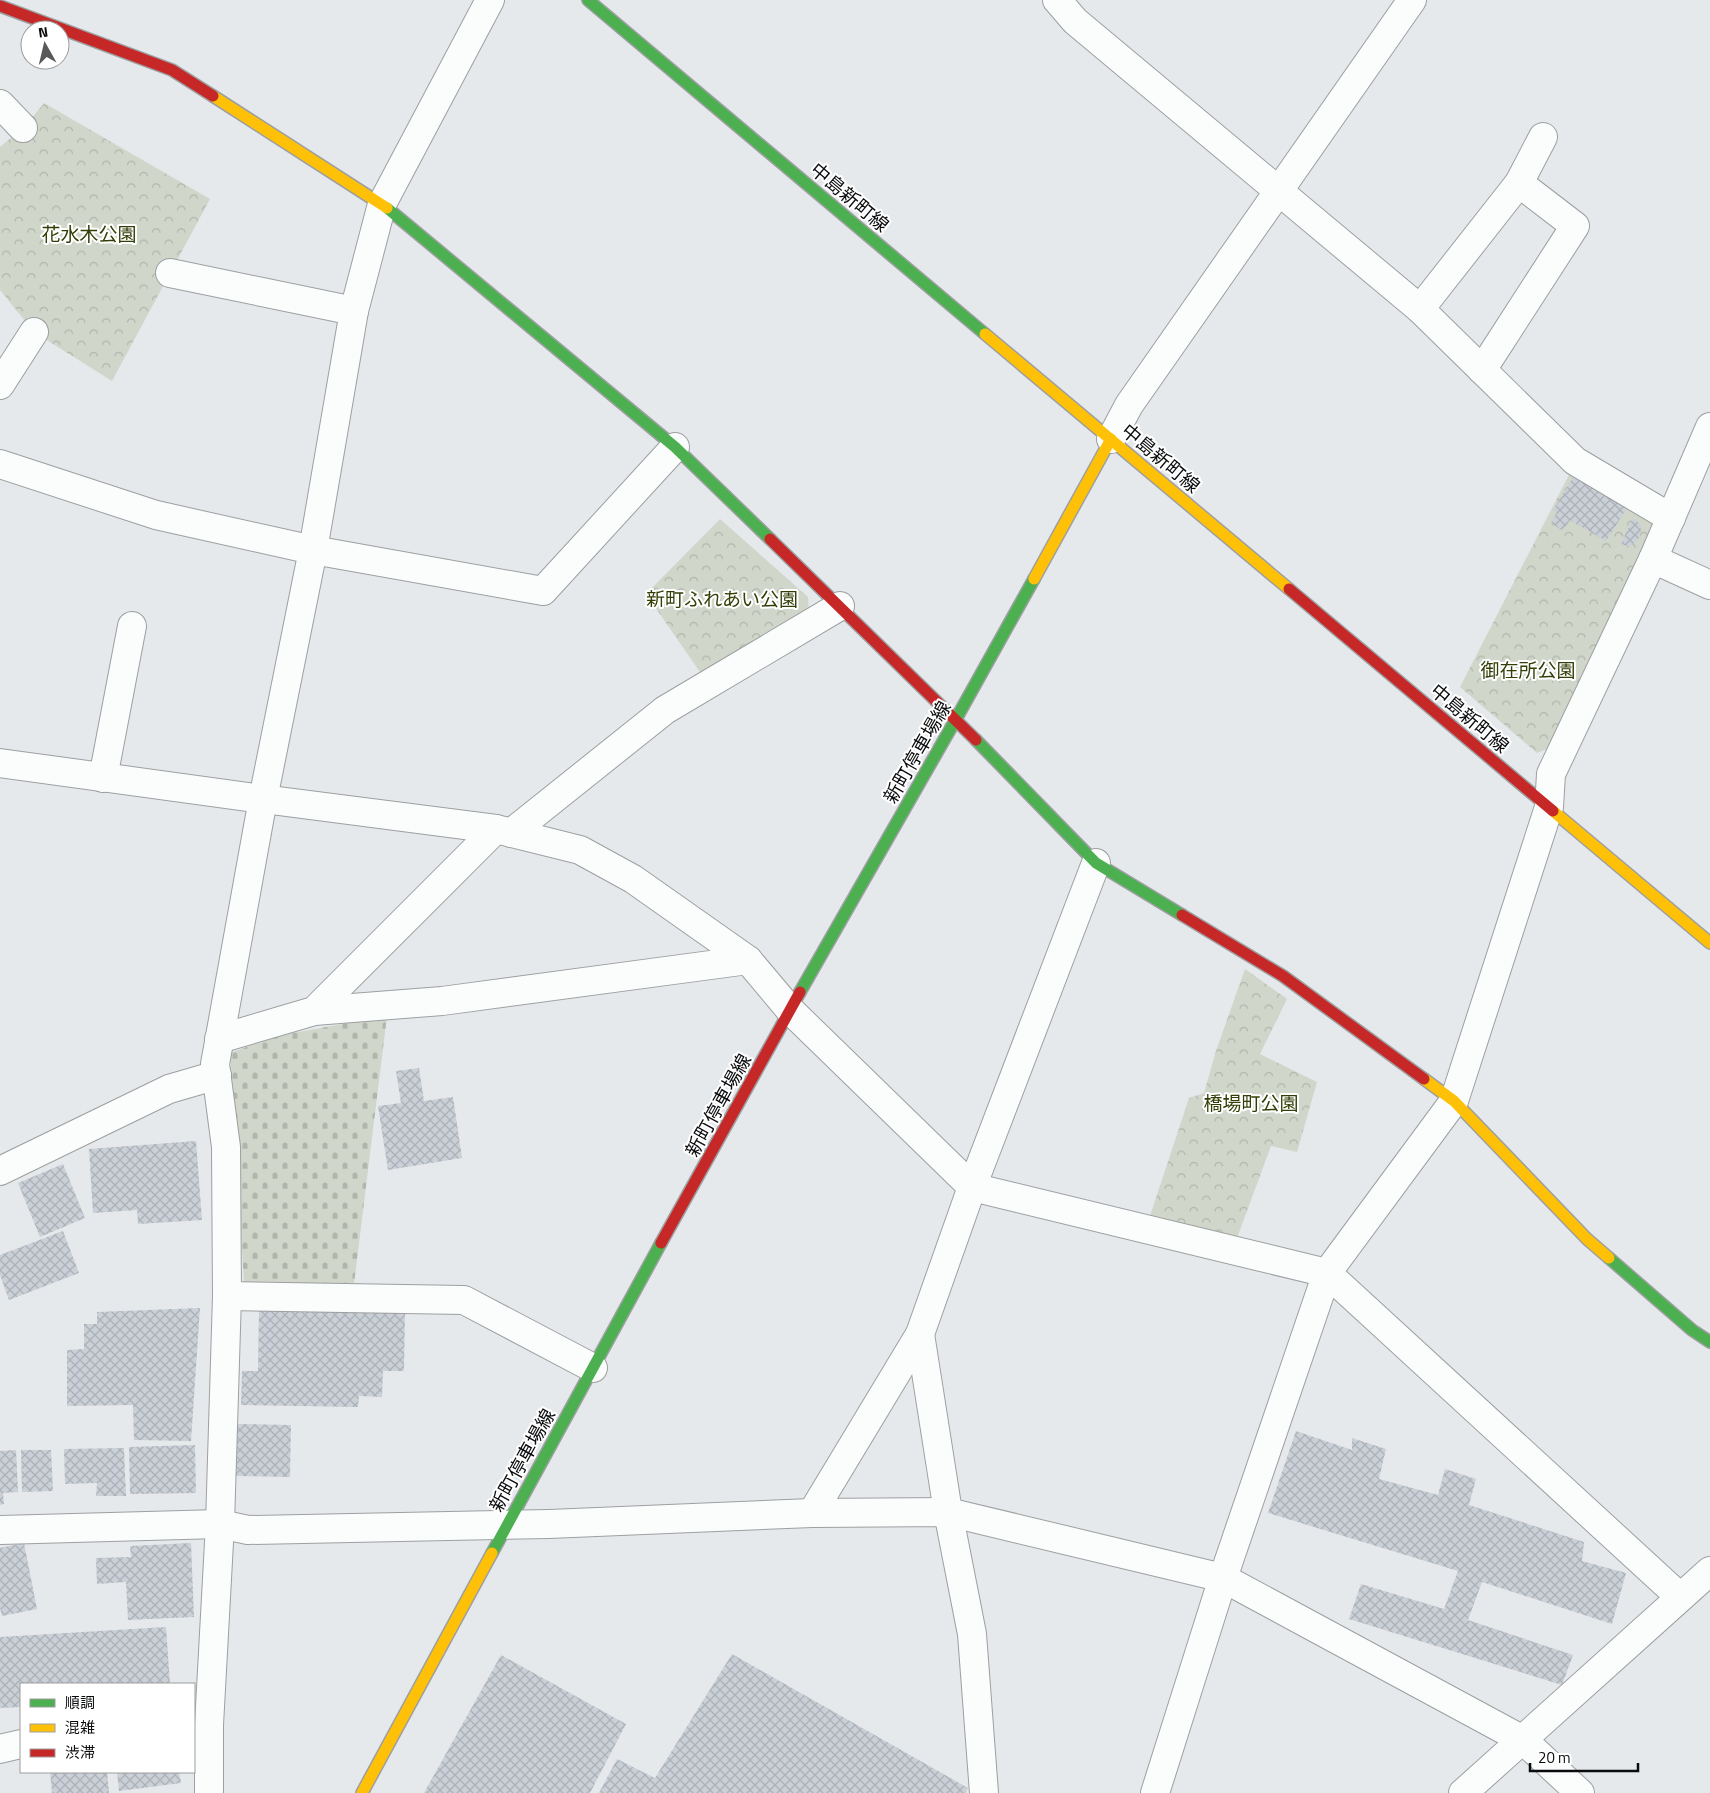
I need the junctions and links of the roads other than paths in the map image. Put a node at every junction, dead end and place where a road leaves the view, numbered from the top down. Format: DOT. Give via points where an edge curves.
graph roads {
  1 [pos="490,0"];
  2 [pos="588,0"];
  3 [pos="1057,0"];
  4 [pos="1412,0"];
  5 [pos="0,6"];
  6 [pos="0,104"];
  7 [pos="23,128"];
  8 [pos="1543,137"];
  9 [pos="1519,183"];
  10 [pos="1279,190"];
  11 [pos="382,204"];
  12 [pos="170,273"];
  13 [pos="1420,309"];
  14 [pos="354,311"];
  15 [pos="34,332"];
  16 [pos="1482,370"];
  17 [pos="0,385"];
  18 [pos="1710,427"];
  19 [pos="1111,439"];
  20 [pos="675,447"];
  21 [pos="0,464"];
  22 [pos="1671,518"];
  23 [pos="313,550"];
  24 [pos="1653,558"];
  25 [pos="1710,585"];
  26 [pos="840,606"];
  27 [pos="132,626"];
  28 [pos="956,719"];
  29 [pos="0,764"];
  30 [pos="103,778"];
  31 [pos="263,799"];
  32 [pos="1549,807"];
  33 [pos="504,831"];
  34 [pos="1096,862"];
  35 [pos="1710,943"];
  36 [pos="748,960"];
  37 [pos="790,1010"];
  38 [pos="314,1011"];
  39 [pos="219,1039"];
  40 [pos="217,1075"];
  41 [pos="1454,1101"];
  42 [pos="0,1171"];
  43 [pos="972,1187"];
  44 [pos="1327,1273"];
  45 [pos="227,1296"];
  46 [pos="920,1334"];
  47 [pos="1710,1342"];
  48 [pos="593,1368"];
  49 [pos="948,1512"];
  50 [pos="812,1513"];
  51 [pos="220,1524"];
  52 [pos="507,1524"];
  53 [pos="0,1530"];
  54 [pos="1710,1571"];
  55 [pos="1223,1578"];
  56 [pos="1680,1597"];
  57 [pos="202,1726"];
  58 [pos="1523,1740"];
  59 [pos="20,1744"];
  60 [pos="0,1749"];
  61 [pos="209,1793"];
  62 [pos="362,1793"];
  63 [pos="984,1793"];
  64 [pos="1155,1793"];
  65 [pos="1463,1793"];
  66 [pos="1580,1793"];
  1 -- 11 [label="street"];
  2 -- 19 [label="main road, 中島新町線"];
  3 -- 10 [label="street" via="1075,21"];
  4 -- 10 [label="street"];
  5 -- 11 [label="main road" via="172,70"];
  6 -- 7 [label="street"];
  8 -- 9 [label="street"];
  9 -- 13 [label="street"];
  9 -- 16 [label="street" via="1575,226"];
  10 -- 13 [label="street"];
  10 -- 19 [label="street" via="1129,405"];
  11 -- 14 [label="street"];
  11 -- 20 [label="main road"];
  12 -- 14 [label="street"];
  13 -- 16 [label="street"];
  14 -- 23 [label="street"];
  15 -- 17 [label="street"];
  16 -- 22 [label="street" via="1575,461"];
  18 -- 22 [label="street"];
  19 -- 28 [label="main road, 新町停車場線"];
  19 -- 32 [label="main road, 中島新町線"];
  20 -- 23 [label="street" via="543,591"];
  20 -- 26 [label="main road"];
  21 -- 23 [label="street" via="156,515"];
  22 -- 24 [label="street"];
  23 -- 31 [label="street"];
  24 -- 25 [label="street"];
  24 -- 32 [label="street" via="1551,774"];
  26 -- 28 [label="main road"];
  26 -- 33 [label="street" via="665,710"];
  27 -- 30 [label="street"];
  28 -- 34 [label="main road"];
  28 -- 37 [label="main road, 新町停車場線"];
  29 -- 30 [label="street"];
  30 -- 31 [label="street"];
  31 -- 33 [label="street"];
  31 -- 39 [label="street"];
  32 -- 35 [label="main road, 中島新町線"];
  32 -- 41 [label="street"];
  33 -- 36 [label="street" via="580,850 633,879"];
  33 -- 38 [label="street"];
  34 -- 41 [label="main road" via="1284,976"];
  34 -- 43 [label="street"];
  36 -- 37 [label="street"];
  36 -- 38 [label="street" via="442,1001"];
  37 -- 43 [label="street"];
  37 -- 48 [label="main road, 新町停車場線"];
  38 -- 39 [label="street"];
  39 -- 40 [label="street" via="215,1064"];
  40 -- 42 [label="street" via="169,1089"];
  40 -- 45 [label="street" via="226,1147"];
  41 -- 44 [label="street"];
  41 -- 47 [label="main road" via="1588,1239"];
  43 -- 44 [label="street"];
  43 -- 46 [label="street"];
  44 -- 55 [label="street"];
  44 -- 56 [label="street"];
  45 -- 48 [label="street" via="464,1300"];
  45 -- 51 [label="street"];
  46 -- 49 [label="street"];
  46 -- 50 [label="street"];
  48 -- 52 [label="main road, 新町停車場線"];
  49 -- 50 [label="street"];
  49 -- 55 [label="street"];
  49 -- 63 [label="street" via="972,1634"];
  50 -- 52 [label="street"];
  51 -- 52 [label="street" via="248,1530"];
  51 -- 53 [label="street"];
  51 -- 57 [label="street"];
  52 -- 62 [label="main road, 新町停車場線"];
  54 -- 56 [label="street"];
  55 -- 58 [label="street"];
  55 -- 64 [label="street"];
  56 -- 58 [label="street"];
  57 -- 61 [label="street"];
  58 -- 65 [label="street"];
  58 -- 66 [label="street"];
  59 -- 60 [label="street"];
}
